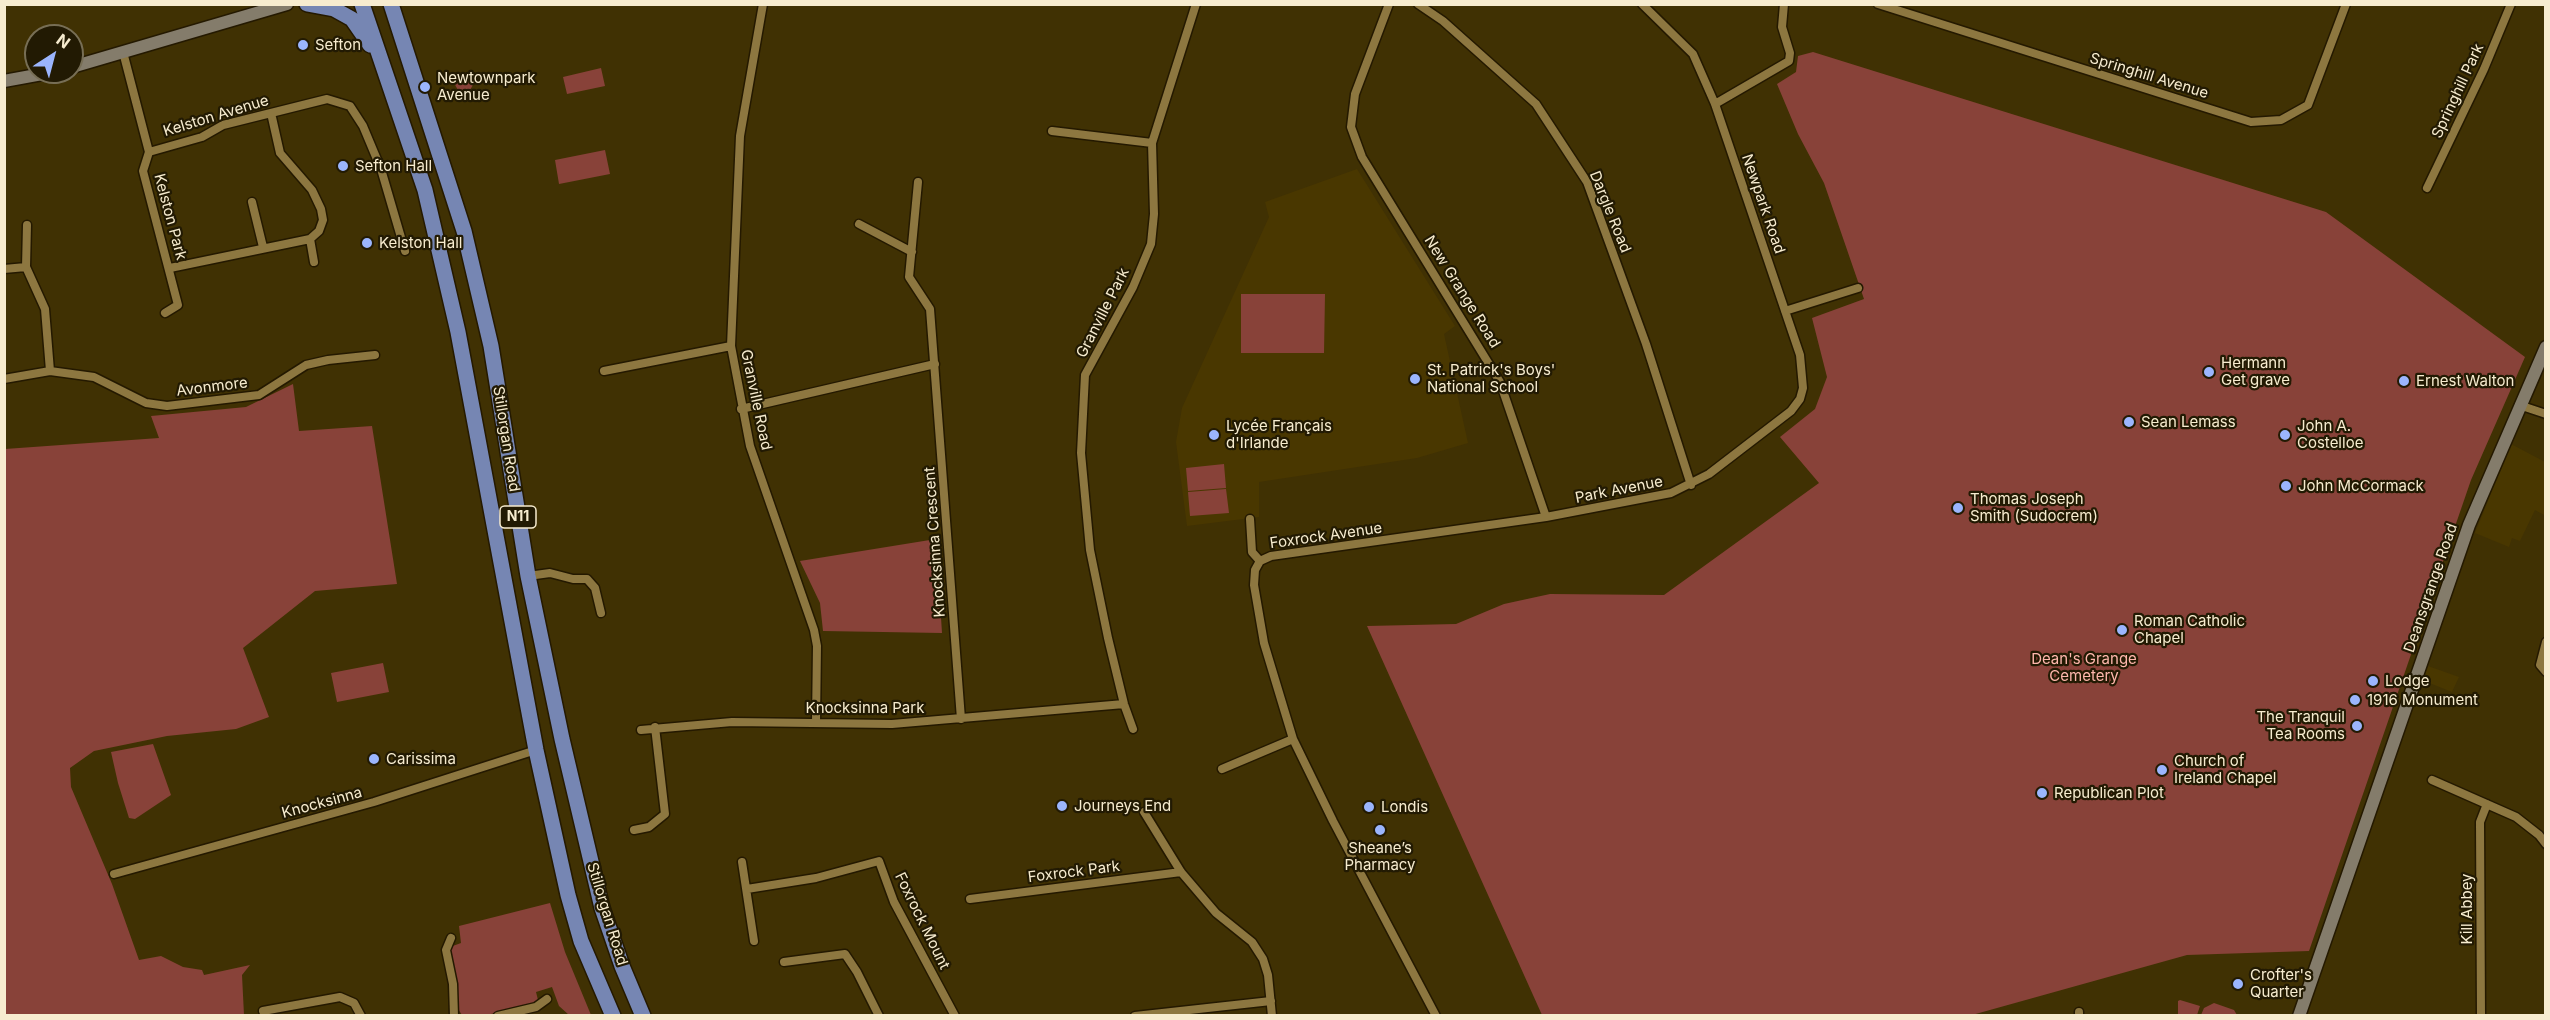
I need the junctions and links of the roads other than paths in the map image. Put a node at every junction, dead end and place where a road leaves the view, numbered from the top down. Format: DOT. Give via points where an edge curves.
graph roads {
  1 [pos="287,4"];
  2 [pos="307,4"];
  3 [pos="362,4"];
  4 [pos="763,4"];
  5 [pos="1196,4"];
  6 [pos="1389,4"];
  7 [pos="1418,4"];
  8 [pos="1642,4"];
  9 [pos="1784,4"];
  10 [pos="1878,4"];
  11 [pos="2346,4"];
  12 [pos="2511,4"];
  13 [pos="394,9"];
  14 [pos="123,52"];
  15 [pos="380,60"];
  16 [pos="84,63"];
  17 [pos="24,77"];
  18 [pos="4,81"];
  19 [pos="1715,105"];
  20 [pos="271,113"];
  21 [pos="1052,131"];
  22 [pos="1152,143"];
  23 [pos="149,152"];
  24 [pos="918,182"];
  25 [pos="2427,188"];
  26 [pos="252,202"];
  27 [pos="859,224"];
  28 [pos="27,225"];
  29 [pos="310,239"];
  30 [pos="263,247"];
  31 [pos="405,251"];
  32 [pos="912,252"];
  33 [pos="315,262"];
  34 [pos="26,267"];
  35 [pos="170,268"];
  36 [pos="4,269"];
  37 [pos="1858,288"];
  38 [pos="1785,311"];
  39 [pos="165,313"];
  40 [pos="731,346"];
  41 [pos="2546,346"];
  42 [pos="375,355"];
  43 [pos="935,364"];
  44 [pos="50,371"];
  45 [pos="604,371"];
  46 [pos="4,379"];
  47 [pos="1803,388"];
  48 [pos="2519,405"];
  49 [pos="741,409"];
  50 [pos="2546,414"];
  51 [pos="1691,485"];
  52 [pos="1546,517"];
  53 [pos="1250,519"];
  54 [pos="1401,538"];
  55 [pos="1260,561"];
  56 [pos="528,576"];
  57 [pos="601,613"];
  58 [pos="2546,642"];
  59 [pos="2546,672"];
  60 [pos="1124,704"];
  61 [pos="961,719"];
  62 [pos="816,722"];
  63 [pos="656,728"];
  64 [pos="1133,729"];
  65 [pos="641,730"];
  66 [pos="1293,739"];
  67 [pos="536,750"];
  68 [pos="1222,769"];
  69 [pos="2432,780"];
  70 [pos="2487,804"];
  71 [pos="1144,812"];
  72 [pos="634,830"];
  73 [pos="2546,844"];
  74 [pos="742,862"];
  75 [pos="1181,872"];
  76 [pos="114,873"];
  77 [pos="747,889"];
  78 [pos="970,899"];
  79 [pos="451,938"];
  80 [pos="754,940"];
  81 [pos="784,962"];
  82 [pos="547,999"];
  83 [pos="1271,1001"];
  84 [pos="263,1011"];
  85 [pos="361,1016"];
  86 [pos="454,1016"];
  87 [pos="498,1016"];
  88 [pos="613,1016"];
  89 [pos="643,1016"];
  90 [pos="879,1016"];
  91 [pos="955,1016"];
  92 [pos="1136,1016"];
  93 [pos="1272,1016"];
  94 [pos="1436,1016"];
  95 [pos="2299,1016"];
  96 [pos="2481,1016"];
  1 -- 14 [label="main road"];
  2 -- 15 [label="highway, N11" via="334,9 352,19"];
  3 -- 15 [label="highway, Stillorgan Road / N11"];
  4 -- 40 [label="street, Granville Road" via="740,136"];
  5 -- 22 [label="street, Granville Park"];
  6 -- 52 [label="street, New Grange Road" via="1355,94 1351,127 1362,157 1495,373"];
  7 -- 51 [label="street, Dargle Road" via="1443,21 1536,104 1587,182 1646,344"];
  8 -- 19 [label="street, Newpark Road" via="1693,54"];
  9 -- 19 [label="street" via="1782,27 1789,61"];
  10 -- 11 [label="street, Springhill Avenue" via="2251,122 2281,120 2308,105"];
  12 -- 25 [label="street, Springhill Park"];
  13 -- 56 [label="highway, Stillorgan Road / N11" via="469,254 491,346"];
  14 -- 16 [label="main road"];
  14 -- 23 [label="street, Kelston Park"];
  15 -- 67 [label="highway, Stillorgan Road / N11" via="425,190 443,264"];
  17 -- 18 [label="main road"];
  19 -- 38 [label="street, Newpark Road"];
  20 -- 23 [label="street, Kelston Avenue" via="223,125 202,137"];
  20 -- 29 [label="street" via="280,153 312,190 321,209 319,231"];
  20 -- 31 [label="street, Kelston Avenue" via="327,99 350,106 381,169"];
  21 -- 22 [label="street"];
  22 -- 60 [label="street, Granville Park" via="1151,244 1133,287 1085,375 1081,453 1090,550"];
  23 -- 35 [label="street, Kelston Park" via="143,171"];
  24 -- 32 [label="street"];
  26 -- 30 [label="street"];
  27 -- 32 [label="street"];
  28 -- 34 [label="street"];
  29 -- 30 [label="street"];
  29 -- 33 [label="street"];
  30 -- 35 [label="street"];
  32 -- 43 [label="street, Knocksinna Crescent" via="909,277 930,309"];
  34 -- 36 [label="street"];
  34 -- 44 [label="street" via="45,309"];
  35 -- 39 [label="street, Kelston Park" via="178,305"];
  37 -- 38 [label="street"];
  38 -- 47 [label="street, Newpark Road" via="1800,355"];
  40 -- 45 [label="street"];
  40 -- 49 [label="street, Granville Road"];
  41 -- 48 [label="main road, Deansgrange Road"];
  42 -- 44 [label="street, Avonmore" via="306,365 259,395 167,406 146,403 93,377"];
  43 -- 49 [label="street"];
  43 -- 61 [label="street, Knocksinna Crescent"];
  44 -- 46 [label="street, Avonmore"];
  47 -- 51 [label="street, Park Avenue" via="1791,411"];
  48 -- 50 [label="street"];
  48 -- 95 [label="main road, Deansgrange Road" via="2461,547"];
  49 -- 62 [label="street, Granville Road" via="814,630"];
  51 -- 52 [label="street, Park Avenue" via="1630,503"];
  52 -- 54 [label="street, Park Avenue"];
  53 -- 55 [label="street" via="1252,552"];
  54 -- 55 [label="street, Foxrock Avenue" via="1270,556"];
  55 -- 66 [label="street, Foxrock Avenue" via="1254,574 1257,608"];
  56 -- 57 [label="street" via="550,573 587,579 596,588"];
  56 -- 89 [label="highway, Stillorgan Road / N11" via="602,908"];
  58 -- 59 [label="street" via="2540,665"];
  60 -- 61 [label="street, Knocksinna Park"];
  60 -- 64 [label="street, Granville Park"];
  61 -- 62 [label="street, Knocksinna Park" via="892,724"];
  62 -- 63 [label="street, Knocksinna Park" via="732,722"];
  63 -- 65 [label="street, Knocksinna Park"];
  63 -- 72 [label="street" via="665,814 649,827"];
  66 -- 68 [label="street"];
  66 -- 94 [label="street, Foxrock Avenue"];
  67 -- 76 [label="street, Knocksinna" via="374,802"];
  67 -- 88 [label="highway, Stillorgan Road / N11" via="581,941"];
  69 -- 70 [label="street"];
  70 -- 73 [label="street" via="2516,817"];
  70 -- 96 [label="street, Kill Abbey" via="2480,822"];
  71 -- 75 [label="street"];
  74 -- 77 [label="street"];
  75 -- 78 [label="street, Foxrock Park"];
  75 -- 83 [label="street" via="1216,913 1252,942 1263,959"];
  77 -- 80 [label="street"];
  77 -- 91 [label="street, Foxrock Mount" via="816,878 879,861 894,902"];
  79 -- 86 [label="street" via="446,950"];
  81 -- 90 [label="street" via="845,954"];
  82 -- 87 [label="street" via="536,1007"];
  83 -- 92 [label="street"];
  83 -- 93 [label="street"];
  84 -- 85 [label="street" via="340,998 354,1003"];
}
